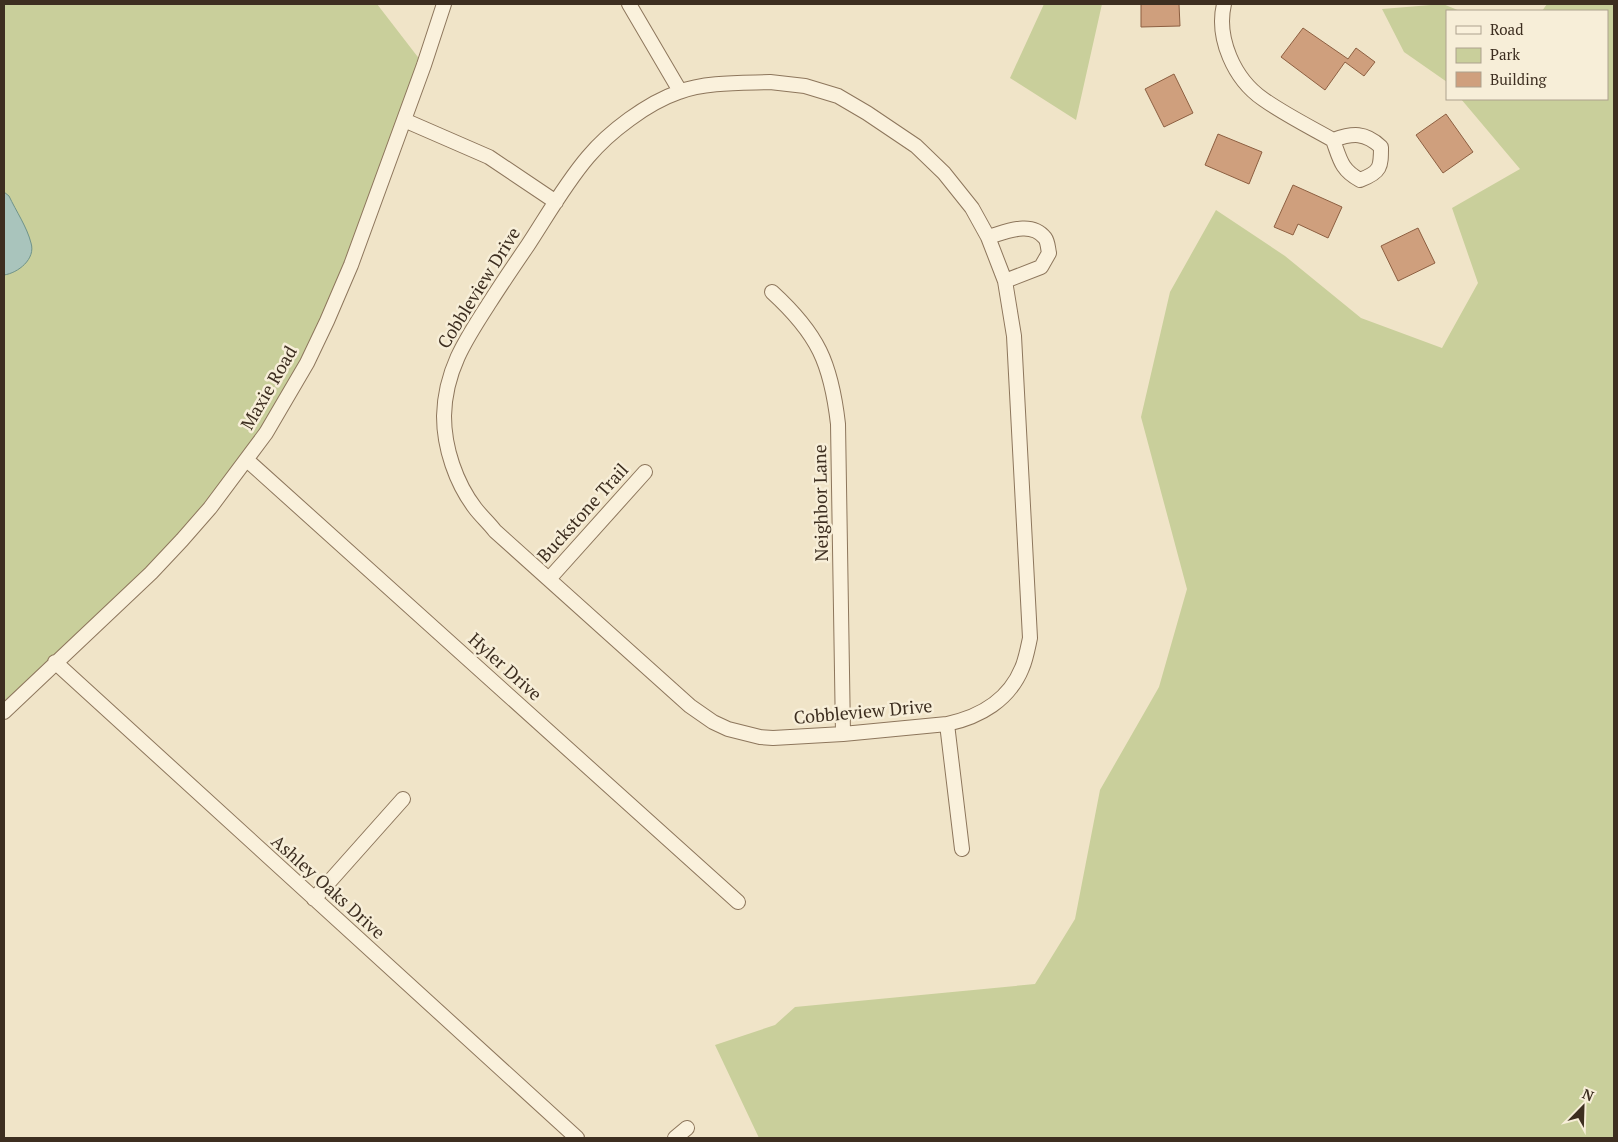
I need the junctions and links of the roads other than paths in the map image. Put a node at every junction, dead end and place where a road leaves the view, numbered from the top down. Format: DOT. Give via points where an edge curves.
graph roads {
  1 [pos="444,4"];
  2 [pos="629,4"];
  3 [pos="1224,4"];
  4 [pos="680,91"];
  5 [pos="404,120"];
  6 [pos="1333,140"];
  7 [pos="556,202"];
  8 [pos="988,237"];
  9 [pos="1005,281"];
  10 [pos="772,292"];
  11 [pos="247,460"];
  12 [pos="645,472"];
  13 [pos="549,579"];
  14 [pos="55,662"];
  15 [pos="4,712"];
  16 [pos="947,724"];
  17 [pos="843,734"];
  18 [pos="402,799"];
  19 [pos="962,849"];
  20 [pos="314,899"];
  21 [pos="738,902"];
  22 [pos="687,1128"];
  23 [pos="577,1138"];
  24 [pos="675,1138"];
  1 -- 5 [label="street, Maxie Road"];
  2 -- 4 [label="street"];
  3 -- 6 [label="street" via="1223,36 1230,59 1244,81 1262,99"];
  4 -- 7 [label="street, Cobbleview Drive" via="646,108 618,128 588,157"];
  4 -- 8 [label="street, Cobbleview Drive" via="722,83 770,82 805,86 838,96 916,146 950,180 972,208"];
  5 -- 7 [label="street" via="489,157"];
  5 -- 11 [label="street, Maxie Road" via="327,321 286,401"];
  7 -- 13 [label="street, Cobbleview Drive" via="464,342 451,371 444,416 449,453 460,483 475,509"];
  8 -- 9 [label="street, Cobbleview Drive"];
  8 -- 9 [label="street" via="1020,228 1033,229 1046,239 1049,253 1042,266"];
  9 -- 16 [label="street, Cobbleview Drive" via="1014,336 1030,638 1023,667 1004,695 977,715"];
  10 -- 17 [label="street, Neighbor Lane" via="811,336 826,363 834,392 838,424"];
  11 -- 14 [label="street, Maxie Road" via="210,508 151,573"];
  11 -- 21 [label="street, Hyler Drive"];
  12 -- 13 [label="street, Buckstone Trail"];
  13 -- 17 [label="street, Cobbleview Drive" via="690,706 714,722 760,737"];
  14 -- 15 [label="street, Maxie Road"];
  14 -- 20 [label="street, Ashley Oaks Drive"];
  16 -- 17 [label="street, Cobbleview Drive"];
  16 -- 19 [label="street"];
  18 -- 20 [label="street"];
  20 -- 23 [label="street, Ashley Oaks Drive"];
  22 -- 24 [label="street"];
}
